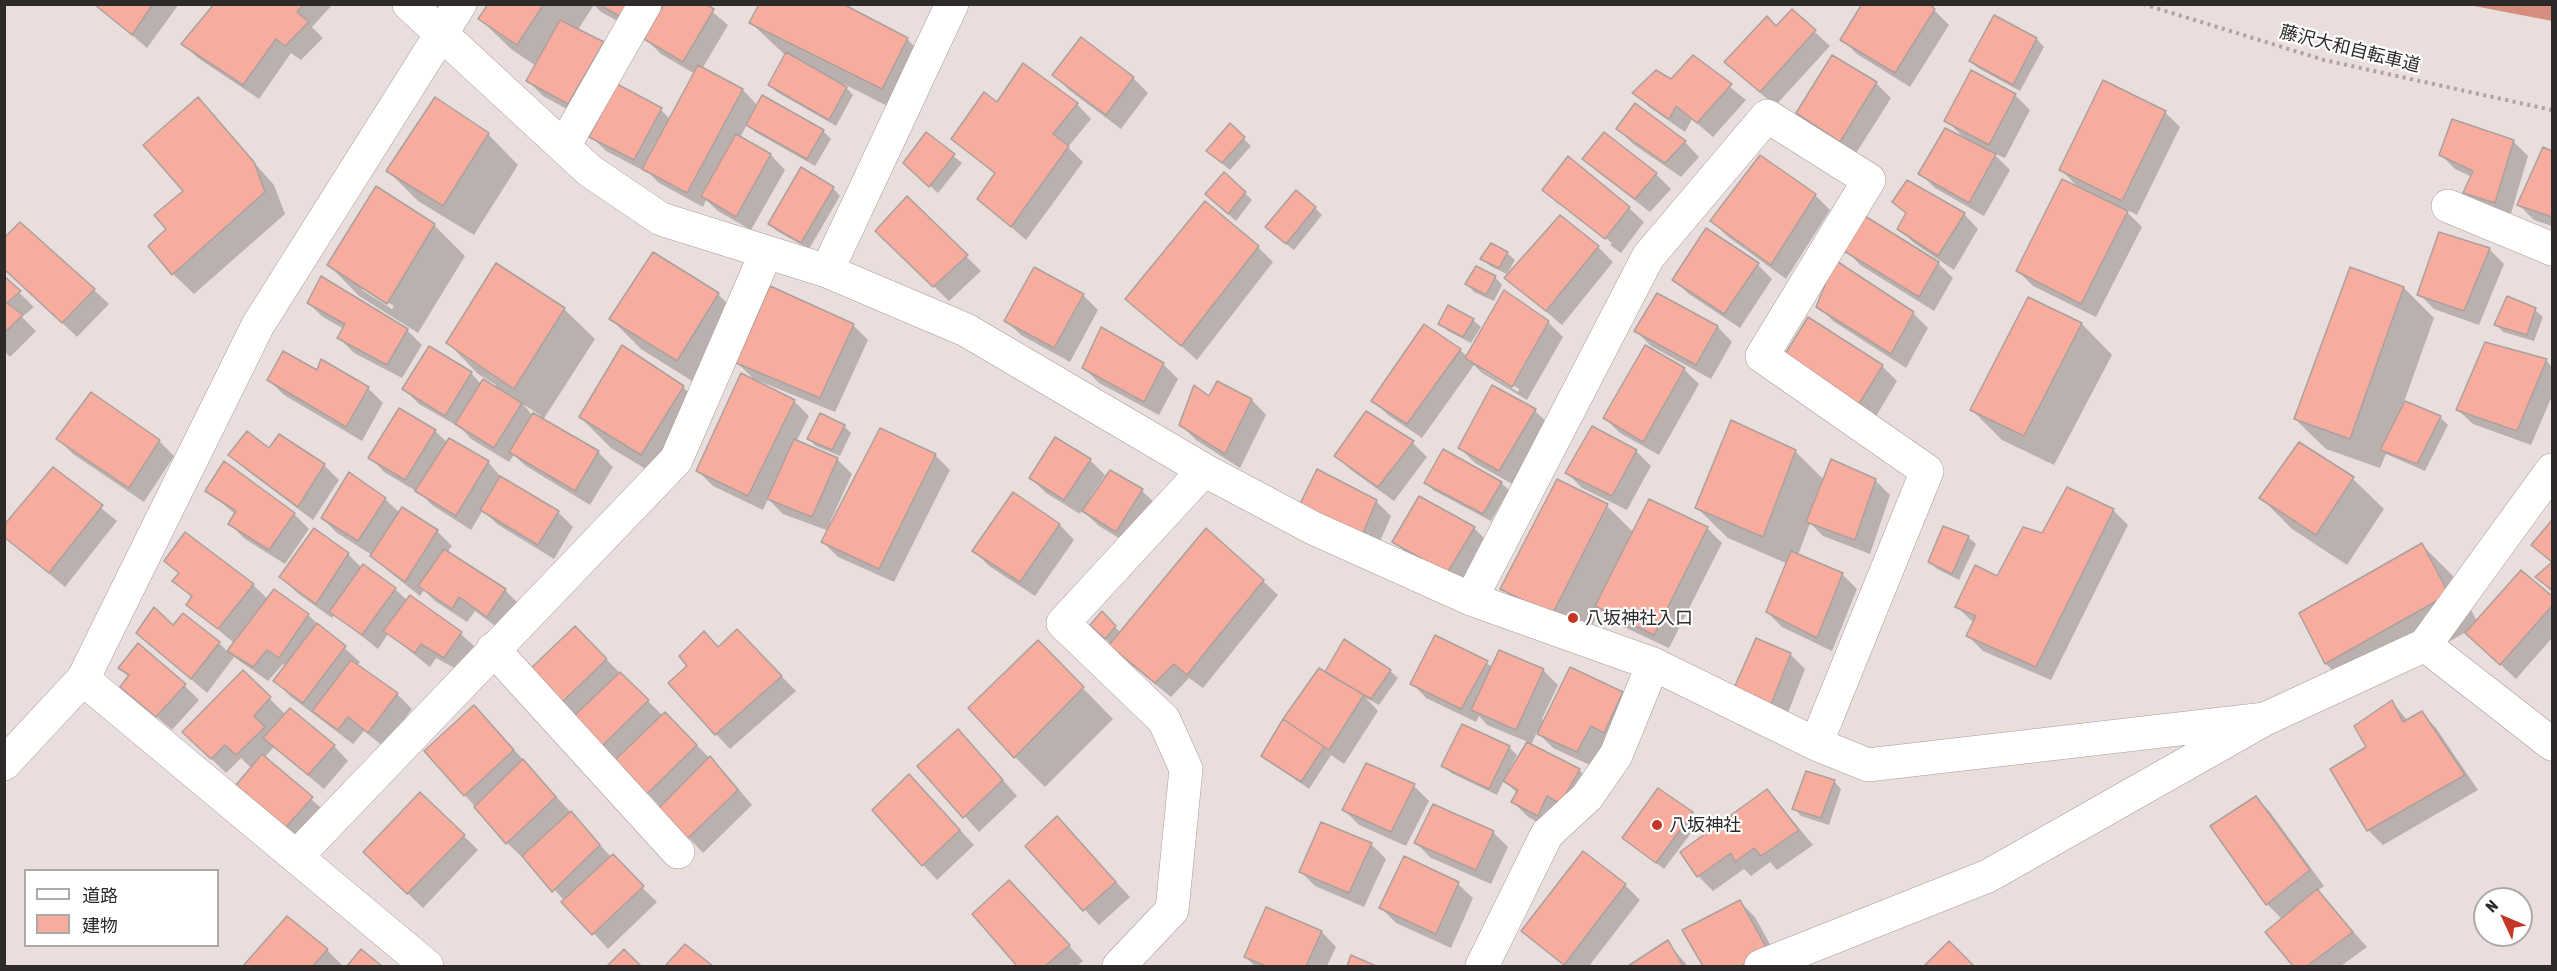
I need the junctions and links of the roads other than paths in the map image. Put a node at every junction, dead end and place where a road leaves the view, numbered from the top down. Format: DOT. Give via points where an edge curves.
graph roads {
  1 [pos="409,4"];
  2 [pos="460,4"];
  3 [pos="645,4"];
  4 [pos="952,4"];
  5 [pos="441,34"];
  6 [pos="564,146"];
  7 [pos="2448,206"];
  8 [pos="2553,249"];
  9 [pos="766,253"];
  10 [pos="827,271"];
  11 [pos="1204,470"];
  12 [pos="2553,470"];
  13 [pos="1471,599"];
  14 [pos="2425,645"];
  15 [pos="493,649"];
  16 [pos="1653,664"];
  17 [pos="82,679"];
  18 [pos="2265,719"];
  19 [pos="1816,744"];
  20 [pos="2553,744"];
  21 [pos="4,764"];
  22 [pos="678,852"];
  23 [pos="297,856"];
  24 [pos="427,966"];
  25 [pos="1119,966"];
  26 [pos="1482,966"];
  27 [pos="1761,966"];
  1 -- 5 [label="street"];
  2 -- 5 [label="street"];
  3 -- 6 [label="street"];
  4 -- 10 [label="street"];
  5 -- 6 [label="street"];
  5 -- 17 [label="street" via="258,325"];
  6 -- 9 [label="street" via="590,171 661,219"];
  7 -- 8 [label="street"];
  9 -- 10 [label="street"];
  9 -- 15 [label="street" via="676,460"];
  10 -- 11 [label="street" via="966,330"];
  11 -- 13 [label="street" via="1313,528"];
  11 -- 25 [label="street" via="1063,623 1164,720 1186,769 1172,910"];
  12 -- 14 [label="street"];
  13 -- 16 [label="street"];
  13 -- 19 [label="street" via="1648,257 1767,116 1869,180 1762,356 1927,471"];
  14 -- 18 [label="street"];
  14 -- 20 [label="street"];
  15 -- 22 [label="street"];
  15 -- 23 [label="street"];
  16 -- 19 [label="street"];
  16 -- 26 [label="street" via="1616,755 1587,797 1547,834"];
  17 -- 21 [label="street"];
  17 -- 23 [label="street"];
  18 -- 19 [label="street" via="1868,765"];
  18 -- 27 [label="street" via="1988,876"];
  23 -- 24 [label="street"];
}
